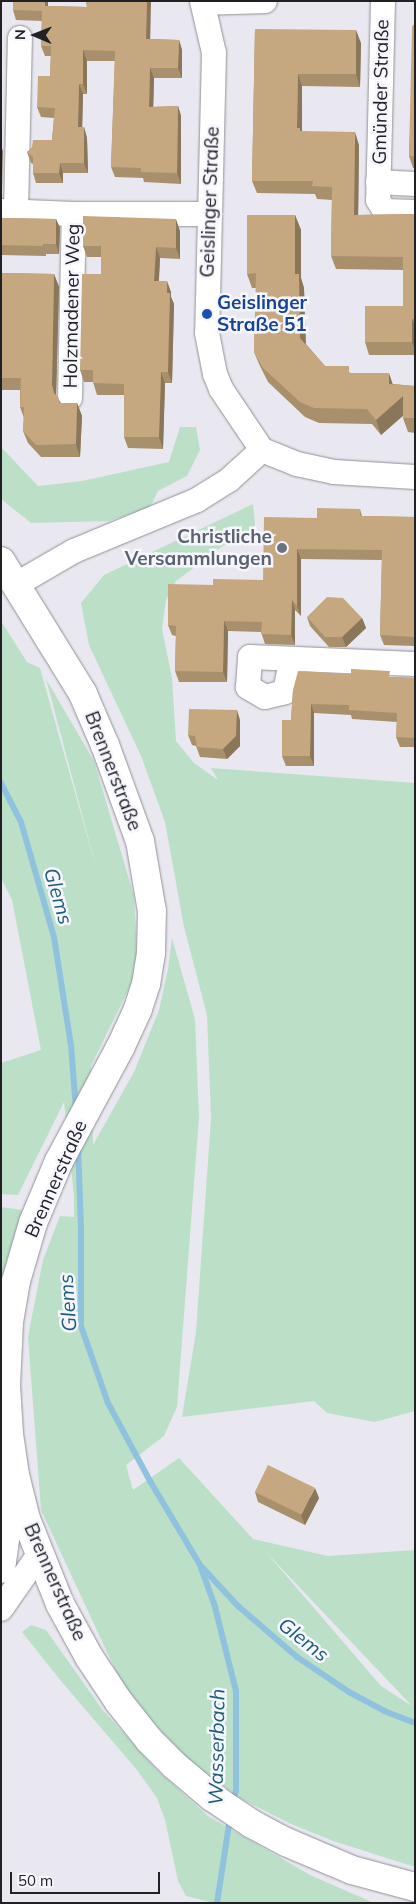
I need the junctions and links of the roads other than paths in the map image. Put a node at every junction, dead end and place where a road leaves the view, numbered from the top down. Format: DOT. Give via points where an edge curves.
graph roads {
  1 [pos="265,1"];
  2 [pos="383,1"];
  3 [pos="202,2"];
  4 [pos="20,38"];
  5 [pos="378,182"];
  6 [pos="415,184"];
  7 [pos="9,211"];
  8 [pos="415,212"];
  9 [pos="74,214"];
  10 [pos="209,214"];
  11 [pos="70,398"];
  12 [pos="262,450"];
  13 [pos="415,477"];
  14 [pos="1,561"];
  15 [pos="17,584"];
  16 [pos="291,661"];
  17 [pos="415,664"];
  18 [pos="15,1475"];
  19 [pos="40,1554"];
  20 [pos="1,1569"];
  21 [pos="1,1609"];
  22 [pos="415,1887"];
  1 -- 3 [label="street"];
  2 -- 5 [label="street, Gmünder Straße"];
  3 -- 10 [label="street, Geislinger Straße" via="214,53"];
  4 -- 7 [label="street"];
  5 -- 6 [label="street, Gmünder Straße"];
  5 -- 8 [label="street, Gmünder Straße" via="378,200 384,211"];
  7 -- 9 [label="street"];
  9 -- 10 [label="street"];
  9 -- 11 [label="street, Holzmadener Weg"];
  10 -- 12 [label="street, Geislinger Straße" via="207,333 215,374 232,408"];
  12 -- 13 [label="street" via="296,464 334,472"];
  12 -- 15 [label="street" via="229,480 197,500 74,551"];
  14 -- 15 [label="main road, Brennerstraße"];
  15 -- 18 [label="main road, Brennerstraße" via="83,694 122,788 143,856 152,911 151,953 138,1010 59,1161 33,1223 16,1281 9,1322 6,1385"];
  16 -- 17 [label="street"];
  18 -- 19 [label="main road, Brennerstraße"];
  18 -- 20 [label="main road"];
  19 -- 21 [label="street"];
  19 -- 22 [label="main road, Brennerstraße" via="60,1604 119,1702 149,1740 212,1796 252,1824 321,1859 382,1880"];
}
